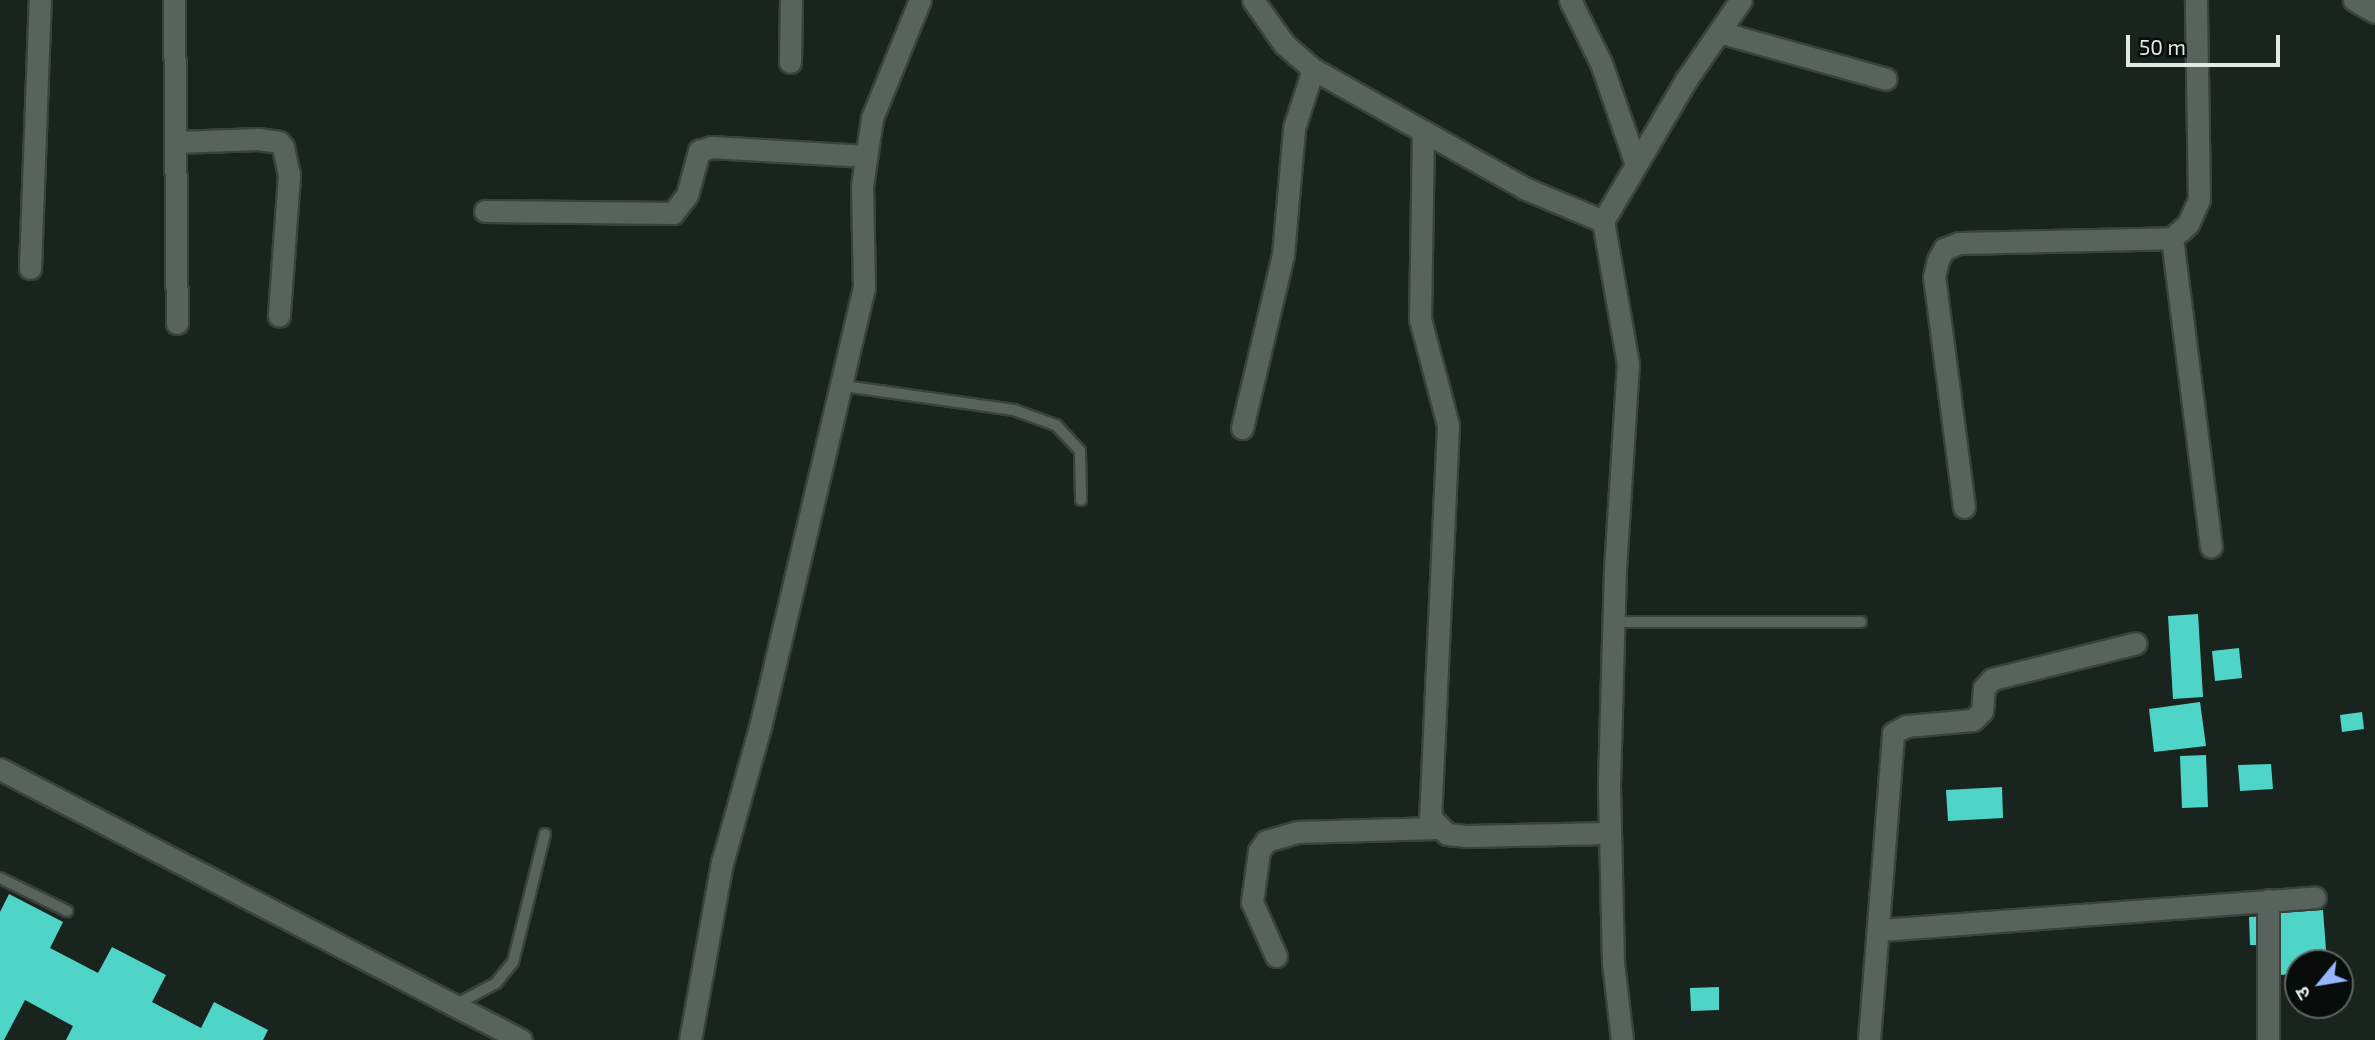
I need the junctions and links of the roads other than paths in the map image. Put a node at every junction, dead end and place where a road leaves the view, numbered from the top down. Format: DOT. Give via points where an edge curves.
graph roads {
  1 [pos="40,0"];
  2 [pos="174,0"];
  3 [pos="791,0"];
  4 [pos="920,0"];
  5 [pos="1253,0"];
  6 [pos="1570,0"];
  7 [pos="1741,0"];
  8 [pos="2196,0"];
  9 [pos="2354,0"];
  10 [pos="2375,12"];
  11 [pos="1719,32"];
  12 [pos="790,62"];
  13 [pos="1313,69"];
  14 [pos="1886,79"];
  15 [pos="1423,131"];
  16 [pos="177,142"];
  17 [pos="866,156"];
  18 [pos="1636,162"];
  19 [pos="485,211"];
  20 [pos="1603,221"];
  21 [pos="2172,238"];
  22 [pos="30,268"];
  23 [pos="279,316"];
  24 [pos="177,323"];
  25 [pos="844,386"];
  26 [pos="1242,428"];
  27 [pos="1081,500"];
  28 [pos="1964,507"];
  29 [pos="2211,547"];
  30 [pos="1614,622"];
  31 [pos="1861,622"];
  32 [pos="2136,643"];
  33 [pos="0,769"];
  34 [pos="1436,828"];
  35 [pos="1610,833"];
  36 [pos="545,834"];
  37 [pos="0,878"];
  38 [pos="2315,897"];
  39 [pos="2268,900"];
  40 [pos="67,911"];
  41 [pos="1881,930"];
  42 [pos="1276,956"];
  43 [pos="455,1005"];
  44 [pos="522,1040"];
  45 [pos="690,1040"];
  46 [pos="1622,1040"];
  47 [pos="1869,1040"];
  48 [pos="2268,1040"];
  1 -- 22 [label="street"];
  2 -- 16 [label="street"];
  3 -- 12 [label="street"];
  4 -- 17 [label="street" via="872,118"];
  5 -- 13 [label="street" via="1284,44"];
  6 -- 18 [label="street" via="1601,63"];
  7 -- 11 [label="street"];
  8 -- 21 [label="street" via="2199,199 2188,224"];
  9 -- 10 [label="street"];
  11 -- 14 [label="street"];
  11 -- 18 [label="street"];
  13 -- 15 [label="street"];
  13 -- 26 [label="street" via="1294,128 1283,255"];
  15 -- 20 [label="street" via="1524,188"];
  15 -- 34 [label="street" via="1420,319 1448,425 1429,804"];
  16 -- 23 [label="street" via="258,139 279,142 283,147 289,175"];
  16 -- 24 [label="street"];
  17 -- 19 [label="street" via="711,147 699,151 687,195 673,213"];
  17 -- 25 [label="street" via="862,186 864,288"];
  18 -- 20 [label="street"];
  20 -- 30 [label="street" via="1628,364"];
  21 -- 28 [label="street" via="2035,239 1959,243 1944,249 1934,277"];
  21 -- 29 [label="street"];
  25 -- 27 [label="lane" via="1014,410 1049,422 1069,435 1080,451"];
  25 -- 45 [label="street" via="722,863"];
  30 -- 31 [label="lane"];
  30 -- 35 [label="street"];
  32 -- 41 [label="street" via="1992,679 1984,688 1982,711 1973,720 1906,726 1894,733"];
  33 -- 43 [label="street"];
  34 -- 35 [label="street" via="1465,836"];
  34 -- 42 [label="street" via="1297,832 1266,841 1259,851 1252,902"];
  35 -- 46 [label="street" via="1613,962"];
  36 -- 43 [label="lane" via="513,962 496,983"];
  37 -- 40 [label="lane"];
  38 -- 39 [label="street"];
  39 -- 41 [label="street"];
  39 -- 48 [label="street"];
  41 -- 47 [label="street"];
  43 -- 44 [label="street"];
}
